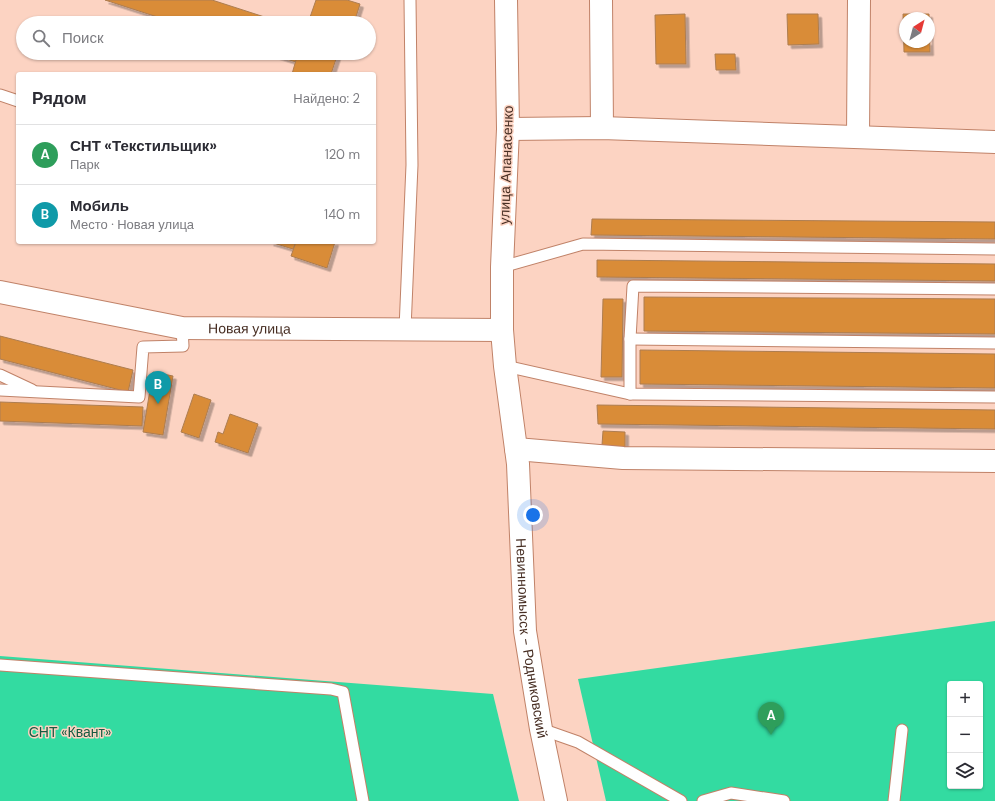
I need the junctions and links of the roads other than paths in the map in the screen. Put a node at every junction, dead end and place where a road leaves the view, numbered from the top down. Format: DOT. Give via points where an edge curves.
graph roads {
  1 [pos="410,0"];
  2 [pos="506,0"];
  3 [pos="601,0"];
  4 [pos="859,0"];
  5 [pos="0,95"];
  6 [pos="16,100"];
  7 [pos="602,128"];
  8 [pos="508,129"];
  9 [pos="858,137"];
  10 [pos="995,142"];
  11 [pos="995,249"];
  12 [pos="502,267"];
  13 [pos="995,288"];
  14 [pos="0,292"];
  15 [pos="182,328"];
  16 [pos="405,328"];
  17 [pos="502,330"];
  18 [pos="630,339"];
  19 [pos="995,343"];
  20 [pos="505,366"];
  21 [pos="0,374"];
  22 [pos="0,390"];
  23 [pos="36,392"];
  24 [pos="630,394"];
  25 [pos="995,397"];
  26 [pos="517,457"];
  27 [pos="995,461"];
  28 [pos="0,665"];
  29 [pos="541,729"];
  30 [pos="902,730"];
  31 [pos="363,801"];
  32 [pos="556,801"];
  33 [pos="681,801"];
  34 [pos="703,801"];
  35 [pos="784,801"];
  36 [pos="894,801"];
  1 -- 16 [label="lane" via="412,164"];
  2 -- 8 [label="street, улица Апанасенко"];
  3 -- 7 [label="street"];
  4 -- 9 [label="street"];
  5 -- 6 [label="lane"];
  7 -- 8 [label="street"];
  7 -- 9 [label="street"];
  8 -- 12 [label="street, улица Апанасенко"];
  9 -- 10 [label="street"];
  11 -- 12 [label="lane" via="583,244"];
  12 -- 17 [label="street, улица Апанасенко"];
  13 -- 18 [label="lane" via="633,286"];
  14 -- 15 [label="street, Новая улица"];
  15 -- 16 [label="street, Новая улица"];
  15 -- 23 [label="lane" via="183,346 143,347 139,397"];
  16 -- 17 [label="street, Новая улица"];
  17 -- 20 [label="street, Невинномысск - Родниковский"];
  18 -- 19 [label="lane"];
  18 -- 24 [label="lane"];
  20 -- 24 [label="lane"];
  20 -- 26 [label="street, Невинномысск - Родниковский"];
  21 -- 23 [label="lane"];
  22 -- 23 [label="lane"];
  24 -- 25 [label="lane"];
  26 -- 27 [label="street"];
  26 -- 29 [label="street, Невинномысск - Родниковский" via="525,631"];
  28 -- 31 [label="lane" via="331,689 343,692"];
  29 -- 32 [label="street, Невинномысск - Родниковский"];
  29 -- 33 [label="lane" via="578,742"];
  30 -- 36 [label="lane"];
  34 -- 35 [label="lane" via="731,793"];
}
